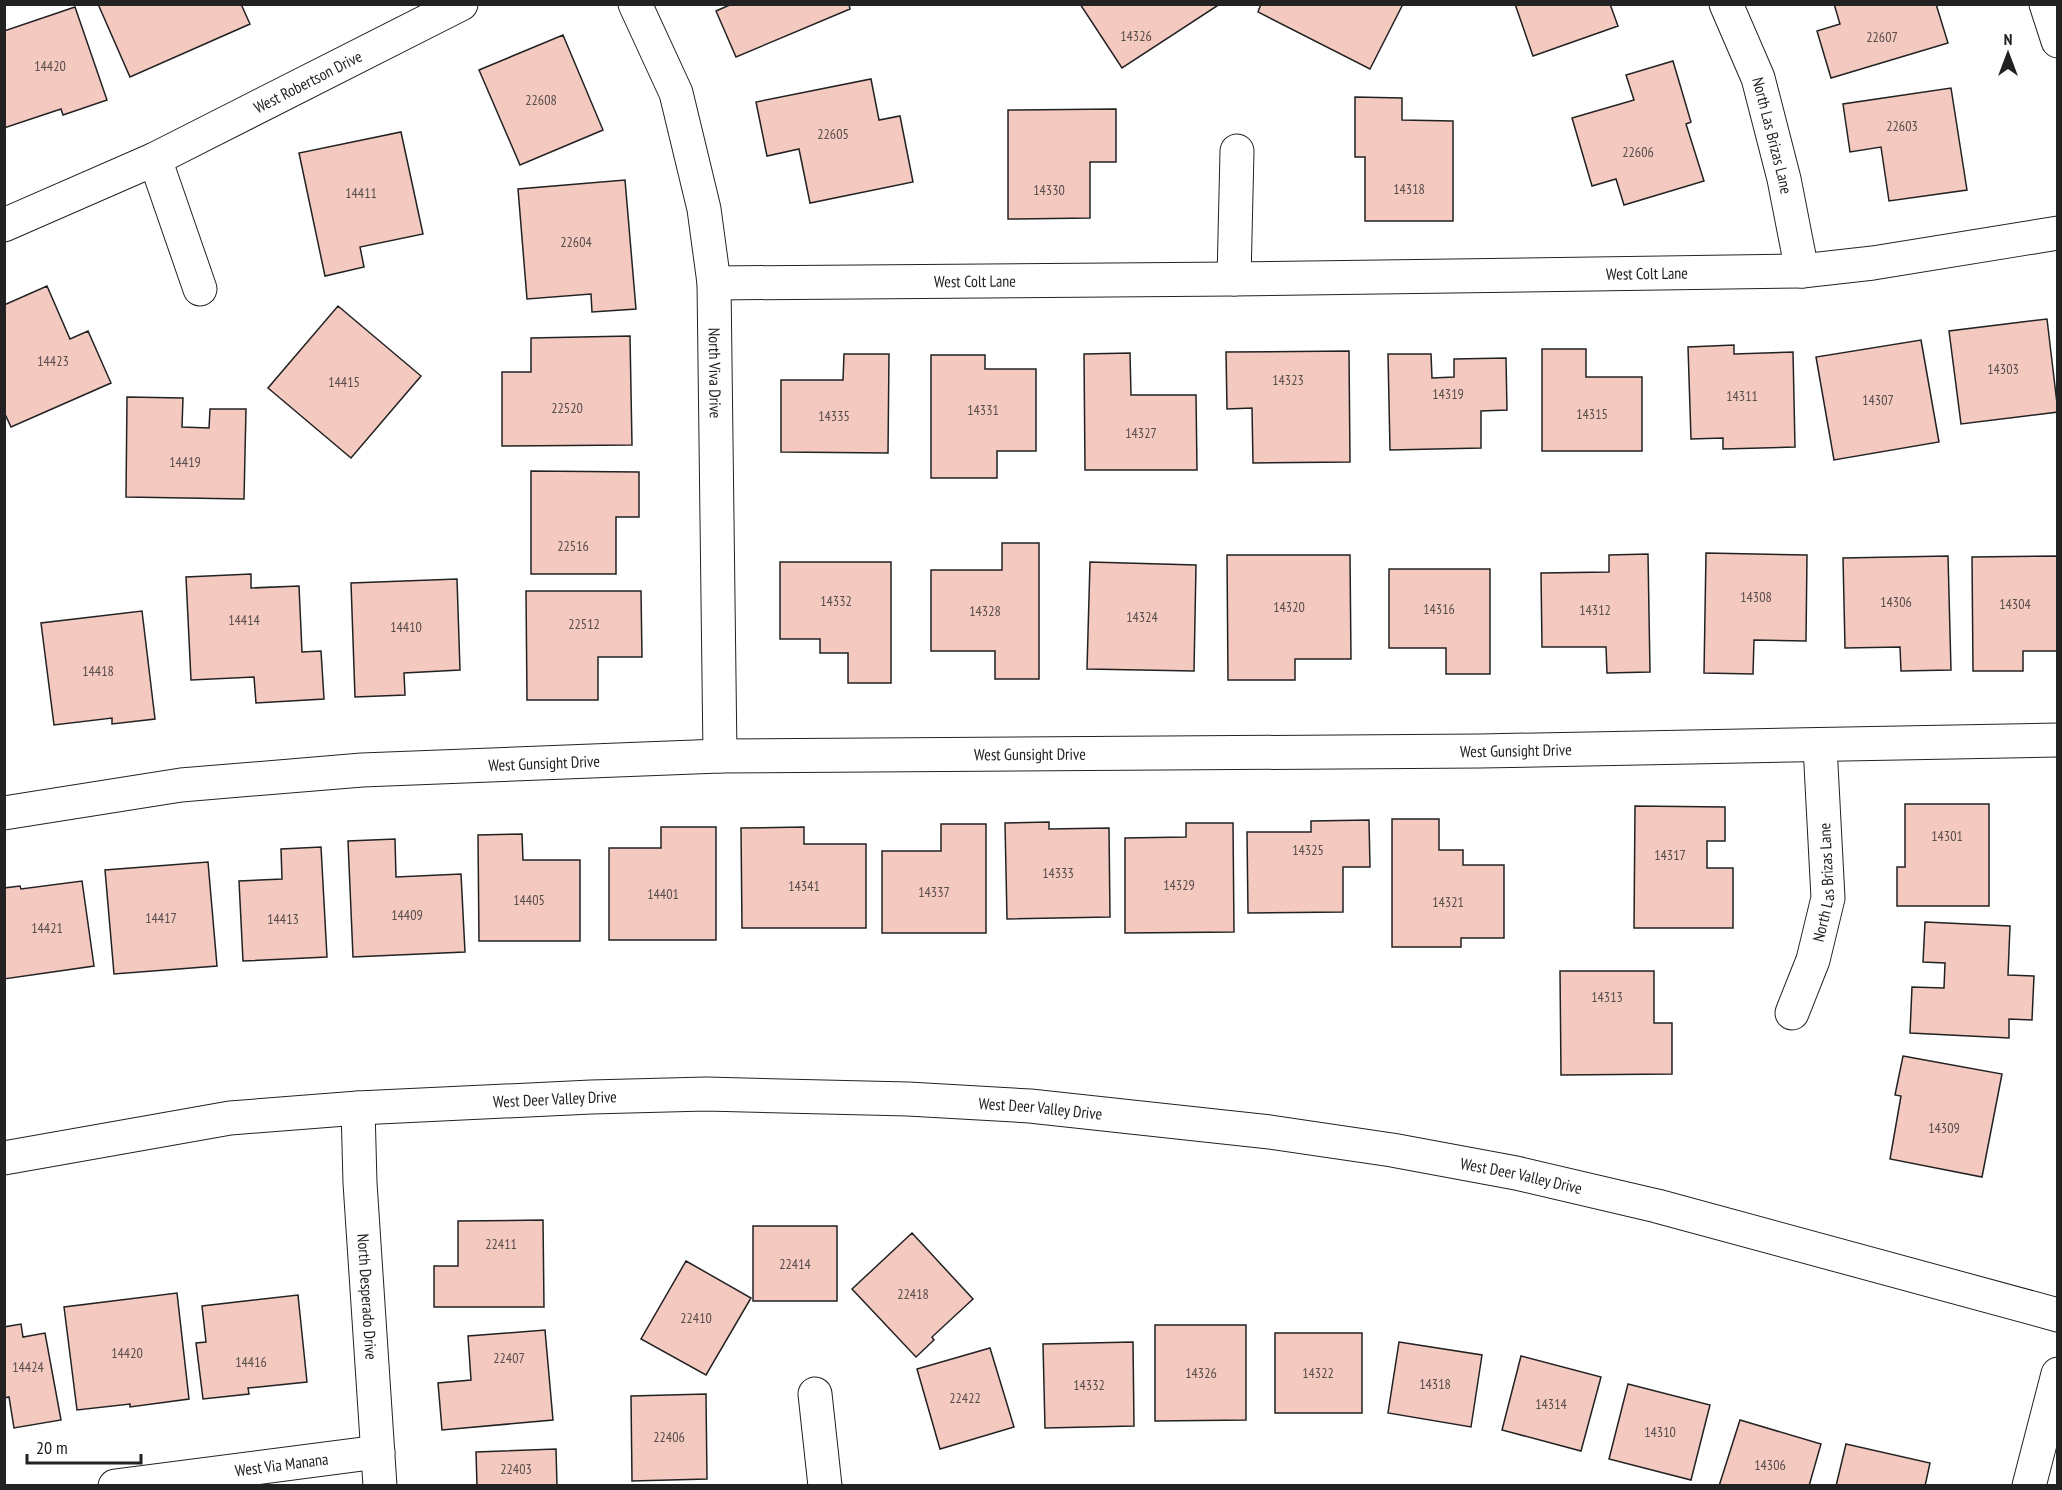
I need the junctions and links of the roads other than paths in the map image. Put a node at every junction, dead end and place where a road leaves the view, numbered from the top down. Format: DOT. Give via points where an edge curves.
graph roads {
  1 [pos="461,4"];
  2 [pos="634,4"];
  3 [pos="1726,4"];
  4 [pos="2046,4"];
  5 [pos="2058,41"];
  6 [pos="1237,151"];
  7 [pos="155,159"];
  8 [pos="4,225"];
  9 [pos="2058,233"];
  10 [pos="1802,271"];
  11 [pos="1234,279"];
  12 [pos="714,282"];
  13 [pos="200,289"];
  14 [pos="2058,740"];
  15 [pos="1820,746"];
  16 [pos="720,756"];
  17 [pos="4,813"];
  18 [pos="1792,1013"];
  19 [pos="358,1108"];
  20 [pos="4,1158"];
  21 [pos="2058,1315"];
  22 [pos="2058,1374"];
  23 [pos="816,1394"];
  24 [pos="378,1452"];
  25 [pos="114,1485"];
  26 [pos="380,1485"];
  27 [pos="825,1485"];
  28 [pos="2029,1485"];
  1 -- 7 [label="street, West Robertson Drive"];
  2 -- 12 [label="street, North Viva Drive" via="676,93 704,209"];
  3 -- 10 [label="street, North Las Brizas Lane" via="1758,78 1784,178"];
  4 -- 5 [label="street"];
  6 -- 11 [label="street"];
  7 -- 8 [label="street, West Robertson Drive"];
  7 -- 13 [label="street"];
  9 -- 10 [label="street, West Colt Lane" via="1873,264"];
  10 -- 11 [label="street, West Colt Lane"];
  11 -- 12 [label="street, West Colt Lane"];
  12 -- 16 [label="street, North Viva Drive"];
  14 -- 15 [label="street, West Gunsight Drive"];
  15 -- 16 [label="street, West Gunsight Drive"];
  15 -- 18 [label="street, North Las Brizas Lane" via="1828,898 1813,960"];
  16 -- 17 [label="street, West Gunsight Drive" via="351,771 181,785"];
  19 -- 20 [label="street, West Deer Valley Drive" via="230,1118"];
  19 -- 21 [label="street, West Deer Valley Drive" via="617,1096 820,1096 1030,1106 1270,1132 1516,1173 1657,1206"];
  19 -- 24 [label="street, North Desperado Drive"];
  22 -- 28 [label="street"];
  23 -- 27 [label="street"];
  24 -- 25 [label="street, West Via Manana"];
  24 -- 26 [label="street, North Desperado Drive"];
}
